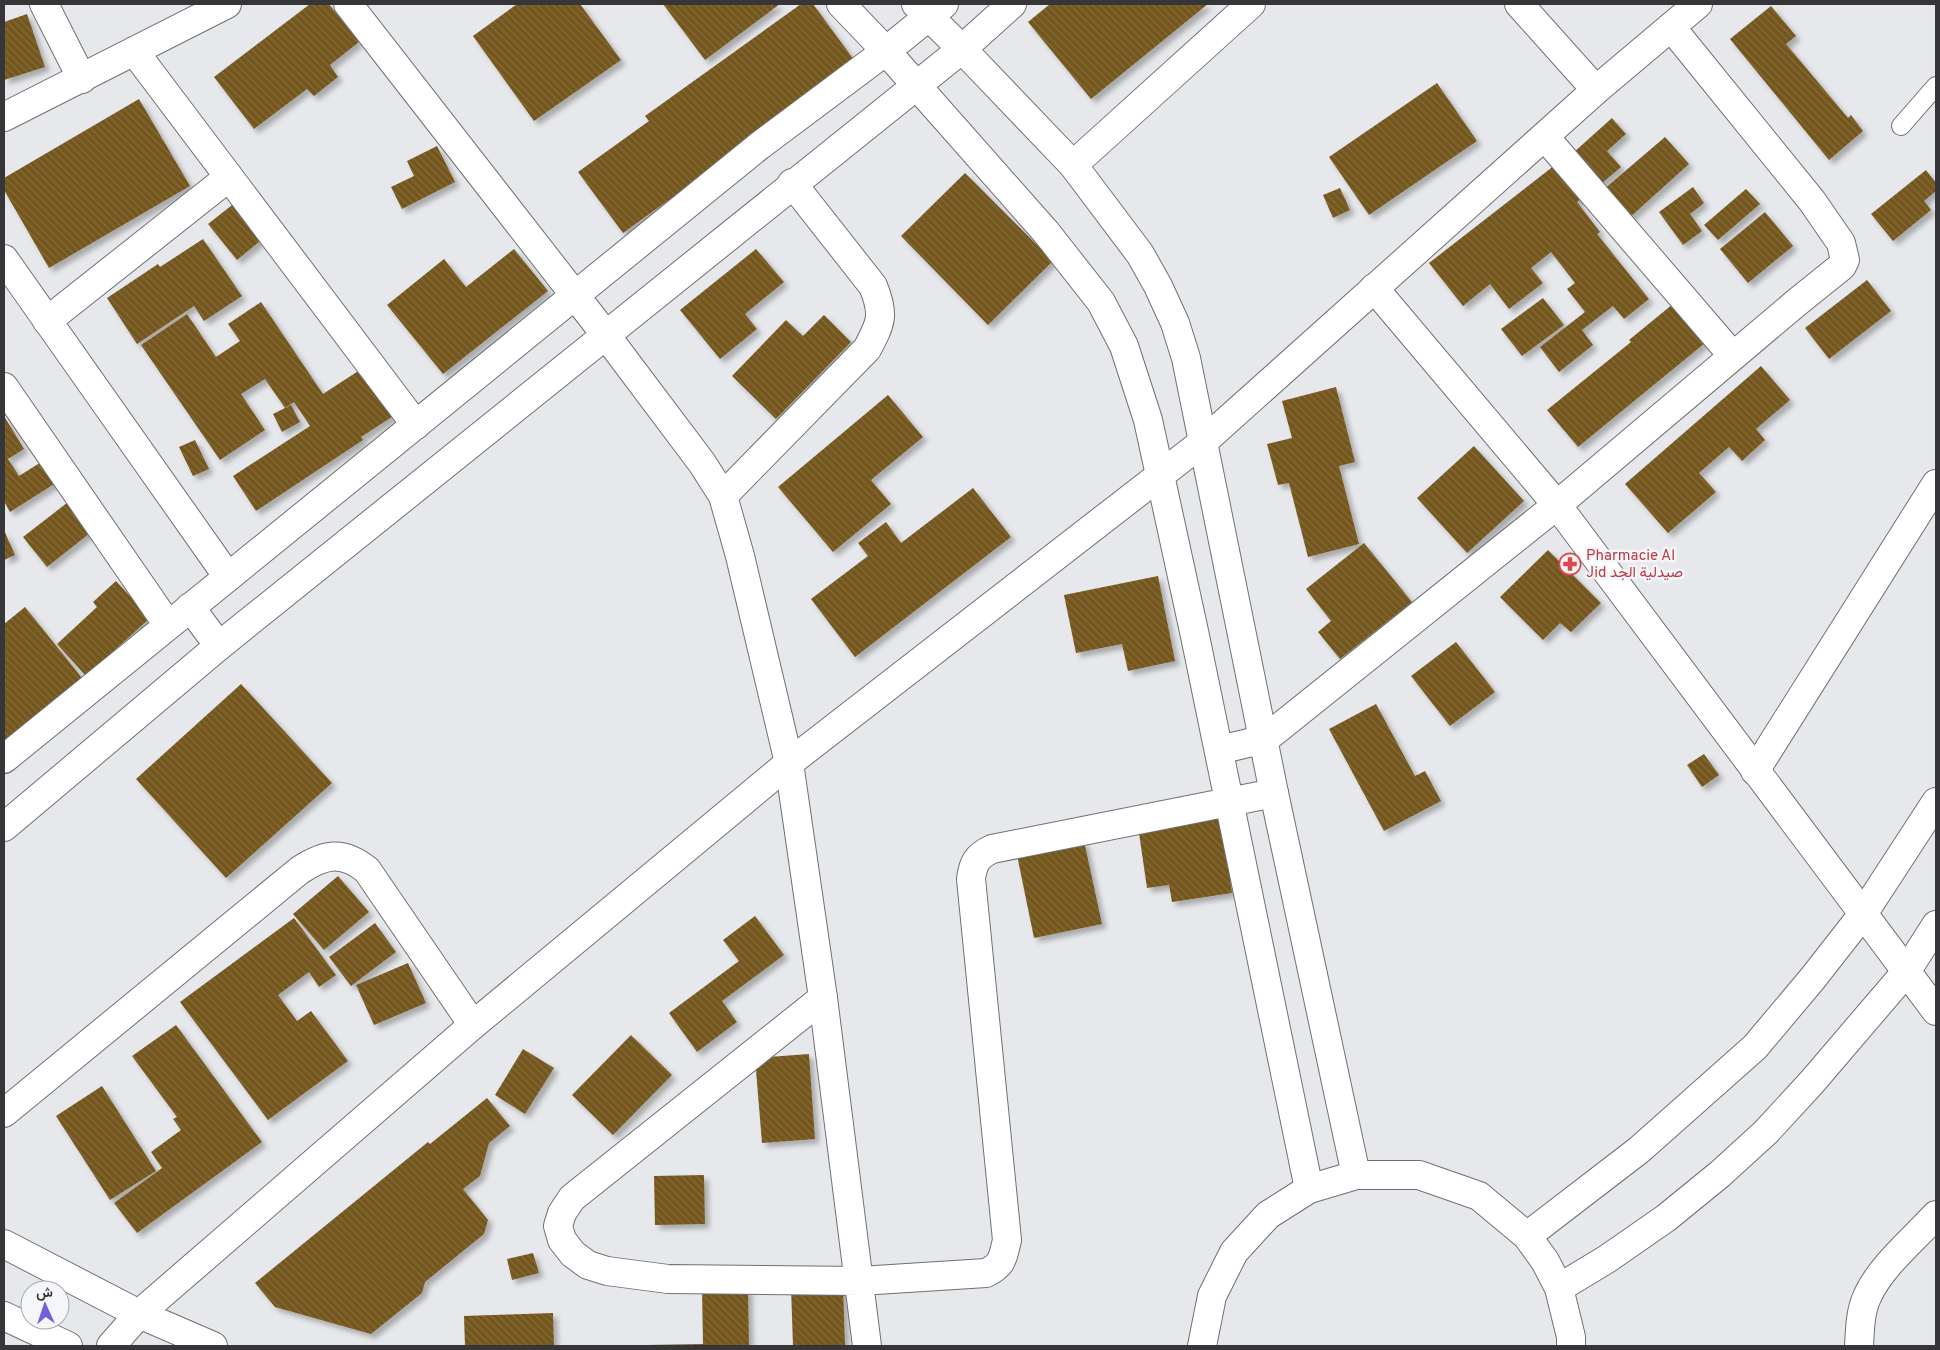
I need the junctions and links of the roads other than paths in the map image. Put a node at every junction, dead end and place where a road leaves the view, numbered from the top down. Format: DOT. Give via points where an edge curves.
graph roads {
  1 [pos="44,4"];
  2 [pos="227,4"];
  3 [pos="348,4"];
  4 [pos="841,4"];
  5 [pos="1012,4"];
  6 [pos="1251,4"];
  7 [pos="1520,4"];
  8 [pos="1698,4"];
  9 [pos="929,8"];
  10 [pos="1671,28"];
  11 [pos="962,49"];
  12 [pos="134,51"];
  13 [pos="886,51"];
  14 [pos="82,79"];
  15 [pos="916,85"];
  16 [pos="1936,86"];
  17 [pos="1596,90"];
  18 [pos="4,116"];
  19 [pos="1901,126"];
  20 [pos="1545,136"];
  21 [pos="1073,165"];
  22 [pos="229,177"];
  23 [pos="792,184"];
  24 [pos="4,259"];
  25 [pos="1374,288"];
  26 [pos="574,295"];
  27 [pos="48,321"];
  28 [pos="605,334"];
  29 [pos="1733,356"];
  30 [pos="4,387"];
  31 [pos="416,425"];
  32 [pos="1203,442"];
  33 [pos="1159,476"];
  34 [pos="1936,484"];
  35 [pos="723,496"];
  36 [pos="1557,505"];
  37 [pos="228,577"];
  38 [pos="190,607"];
  39 [pos="168,625"];
  40 [pos="218,646"];
  41 [pos="1265,739"];
  42 [pos="1219,750"];
  43 [pos="4,759"];
  44 [pos="788,763"];
  45 [pos="1755,771"];
  46 [pos="1274,793"];
  47 [pos="1230,802"];
  48 [pos="1936,802"];
  49 [pos="4,827"];
  50 [pos="1863,914"];
  51 [pos="1936,925"];
  52 [pos="1906,972"];
  53 [pos="823,998"];
  54 [pos="1936,1011"];
  55 [pos="473,1025"];
  56 [pos="4,1113"];
  57 [pos="1356,1175"];
  58 [pos="1309,1189"];
  59 [pos="1936,1215"];
  60 [pos="1527,1236"];
  61 [pos="4,1244"];
  62 [pos="860,1281"];
  63 [pos="1559,1288"];
  64 [pos="139,1314"];
  65 [pos="4,1316"];
  66 [pos="68,1346"];
  67 [pos="110,1346"];
  68 [pos="213,1346"];
  69 [pos="867,1346"];
  70 [pos="1202,1346"];
  71 [pos="1571,1346"];
  72 [pos="1860,1346"];
  1 -- 14 [label="street"];
  2 -- 12 [label="street"];
  3 -- 26 [label="street"];
  4 -- 13 [label="street"];
  5 -- 11 [label="street"];
  6 -- 21 [label="street"];
  7 -- 17 [label="street"];
  8 -- 10 [label="street"];
  9 -- 11 [label="street"];
  9 -- 13 [label="street"];
  10 -- 17 [label="street"];
  10 -- 29 [label="street" via="1812,201 1844,253 1842,266"];
  11 -- 15 [label="street"];
  11 -- 21 [label="street"];
  12 -- 14 [label="street"];
  12 -- 22 [label="street"];
  13 -- 15 [label="street"];
  13 -- 26 [label="street" via="759,146"];
  14 -- 18 [label="street"];
  15 -- 23 [label="street"];
  15 -- 33 [label="street" via="1046,232 1101,302 1124,346 1138,386"];
  16 -- 19 [label="lane"];
  17 -- 20 [label="street"];
  20 -- 25 [label="street"];
  20 -- 29 [label="street"];
  21 -- 32 [label="street" via="1140,254 1158,286 1186,358"];
  22 -- 27 [label="street"];
  22 -- 31 [label="street"];
  23 -- 28 [label="street"];
  23 -- 35 [label="street" via="873,286 880,302 881,316 867,349"];
  24 -- 27 [label="street"];
  25 -- 32 [label="street"];
  25 -- 36 [label="street"];
  26 -- 28 [label="street"];
  26 -- 31 [label="street"];
  27 -- 37 [label="street"];
  28 -- 35 [label="street"];
  28 -- 40 [label="street"];
  29 -- 36 [label="street"];
  30 -- 39 [label="street"];
  31 -- 37 [label="street"];
  32 -- 33 [label="street"];
  32 -- 41 [label="street"];
  33 -- 42 [label="street"];
  33 -- 44 [label="street"];
  34 -- 45 [label="street"];
  35 -- 44 [label="street"];
  36 -- 41 [label="street"];
  36 -- 45 [label="street"];
  37 -- 38 [label="street"];
  38 -- 39 [label="street"];
  38 -- 40 [label="street"];
  39 -- 43 [label="street"];
  40 -- 49 [label="street"];
  41 -- 42 [label="street"];
  41 -- 46 [label="street"];
  42 -- 47 [label="street"];
  44 -- 53 [label="street"];
  44 -- 55 [label="street"];
  45 -- 50 [label="street"];
  46 -- 47 [label="street"];
  46 -- 57 [label="street"];
  47 -- 58 [label="street"];
  47 -- 62 [label="street" via="992,848 976,860 971,879 1007,1240 1004,1257 997,1268 986,1273"];
  48 -- 50 [label="street"];
  50 -- 52 [label="street"];
  50 -- 60 [label="street" via="1756,1047 1640,1150"];
  51 -- 52 [label="street"];
  52 -- 54 [label="street"];
  52 -- 63 [label="street" via="1806,1089 1720,1174 1666,1218"];
  53 -- 62 [label="street"];
  53 -- 62 [label="street" via="572,1198 558,1226 562,1240 573,1254 588,1265 607,1271 668,1279"];
  55 -- 56 [label="street" via="366,870 343,856 328,857 300,870"];
  55 -- 64 [label="street"];
  57 -- 58 [label="street"];
  57 -- 60 [label="street" via="1419,1175 1479,1196"];
  58 -- 70 [label="street" via="1268,1215 1234,1252 1212,1296"];
  59 -- 72 [label="street" via="1877,1278 1866,1298"];
  60 -- 63 [label="street" via="1546,1261"];
  61 -- 64 [label="street"];
  62 -- 69 [label="street"];
  63 -- 71 [label="street"];
  64 -- 67 [label="street"];
  64 -- 68 [label="street"];
  65 -- 66 [label="street"];
}
